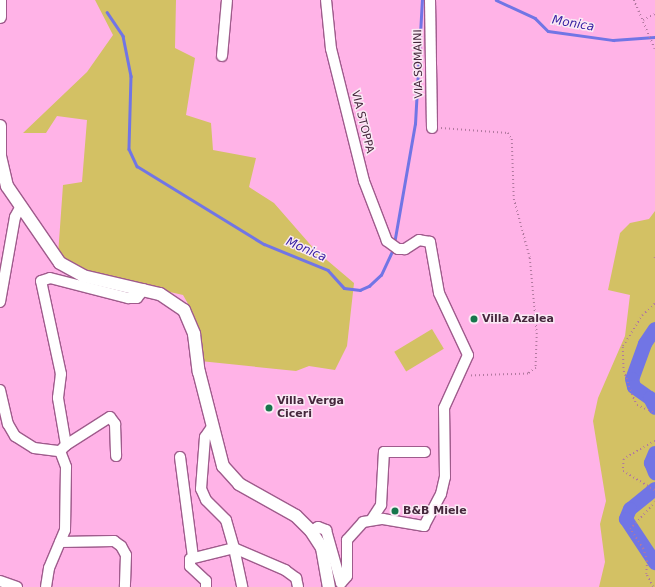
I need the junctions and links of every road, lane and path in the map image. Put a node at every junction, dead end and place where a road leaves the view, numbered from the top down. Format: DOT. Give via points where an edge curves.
graph roads {
  1 [pos="0,0"];
  2 [pos="227,0"];
  3 [pos="326,0"];
  4 [pos="430,0"];
  5 [pos="634,0"];
  6 [pos="655,14"];
  7 [pos="0,16"];
  8 [pos="643,20"];
  9 [pos="655,49"];
  10 [pos="222,56"];
  11 [pos="0,126"];
  12 [pos="432,128"];
  13 [pos="20,208"];
  14 [pos="144,289"];
  15 [pos="0,302"];
  16 [pos="655,304"];
  17 [pos="459,377"];
  18 [pos="0,390"];
  19 [pos="655,413"];
  20 [pos="4,427"];
  21 [pos="212,427"];
  22 [pos="655,441"];
  23 [pos="63,448"];
  24 [pos="425,452"];
  25 [pos="116,456"];
  26 [pos="180,457"];
  27 [pos="654,489"];
  28 [pos="655,502"];
  29 [pos="372,519"];
  30 [pos="311,531"];
  31 [pos="60,542"];
  32 [pos="234,548"];
  33 [pos="193,557"];
  34 [pos="0,581"];
  35 [pos="16,587"];
  36 [pos="46,587"];
  37 [pos="125,587"];
  38 [pos="206,587"];
  39 [pos="242,587"];
  40 [pos="298,587"];
  41 [pos="329,587"];
  42 [pos="653,587"];
  1 -- 7 [label="main road"];
  2 -- 10 [label="street"];
  3 -- 17 [label="street, VIA STOPPA" via="332,50 364,181 394,248 425,239 433,248 439,293 447,316 466,348 466,363"];
  4 -- 12 [label="street, VIA SOMAINI"];
  5 -- 8 [label="path"];
  6 -- 8 [label="path"];
  8 -- 9 [label="path" via="650,31"];
  11 -- 13 [label="main road" via="3,174"];
  12 -- 17 [label="path" via="470,127 508,133 512,139 514,199 530,258 537,333 536,368 528,374"];
  13 -- 14 [label="main road" via="54,256 72,272"];
  13 -- 15 [label="street" via="14,217"];
  14 -- 21 [label="main road" via="172,300 190,321"];
  14 -- 23 [label="street" via="137,298 128,298 50,278 41,281 61,374 58,398"];
  16 -- 19 [label="path" via="643,315 623,347 624,371 632,394 638,405"];
  17 -- 29 [label="street" via="444,408 445,478 441,494 424,526"];
  18 -- 20 [label="street"];
  20 -- 23 [label="street" via="24,443"];
  21 -- 30 [label="main road" via="217,450 231,476 253,494 296,516"];
  21 -- 32 [label="street" via="205,437 201,489 206,500 226,520"];
  22 -- 27 [label="path" via="624,459 623,471"];
  23 -- 25 [label="street" via="110,417 115,424"];
  23 -- 31 [label="street" via="67,499"];
  24 -- 29 [label="street" via="384,452 381,505"];
  26 -- 33 [label="street"];
  28 -- 42 [label="path" via="630,529 647,561 646,574"];
  29 -- 30 [label="street" via="360,525 347,540 348,576 342,583 326,530 318,527"];
  30 -- 41 [label="main road" via="322,548"];
  31 -- 36 [label="street" via="49,568"];
  31 -- 37 [label="street" via="114,541 121,546 126,555"];
  32 -- 33 [label="street"];
  32 -- 39 [label="street"];
  32 -- 40 [label="street" via="285,570 296,578"];
  33 -- 38 [label="street" via="190,566 206,581"];
  34 -- 35 [label="street"];
}
